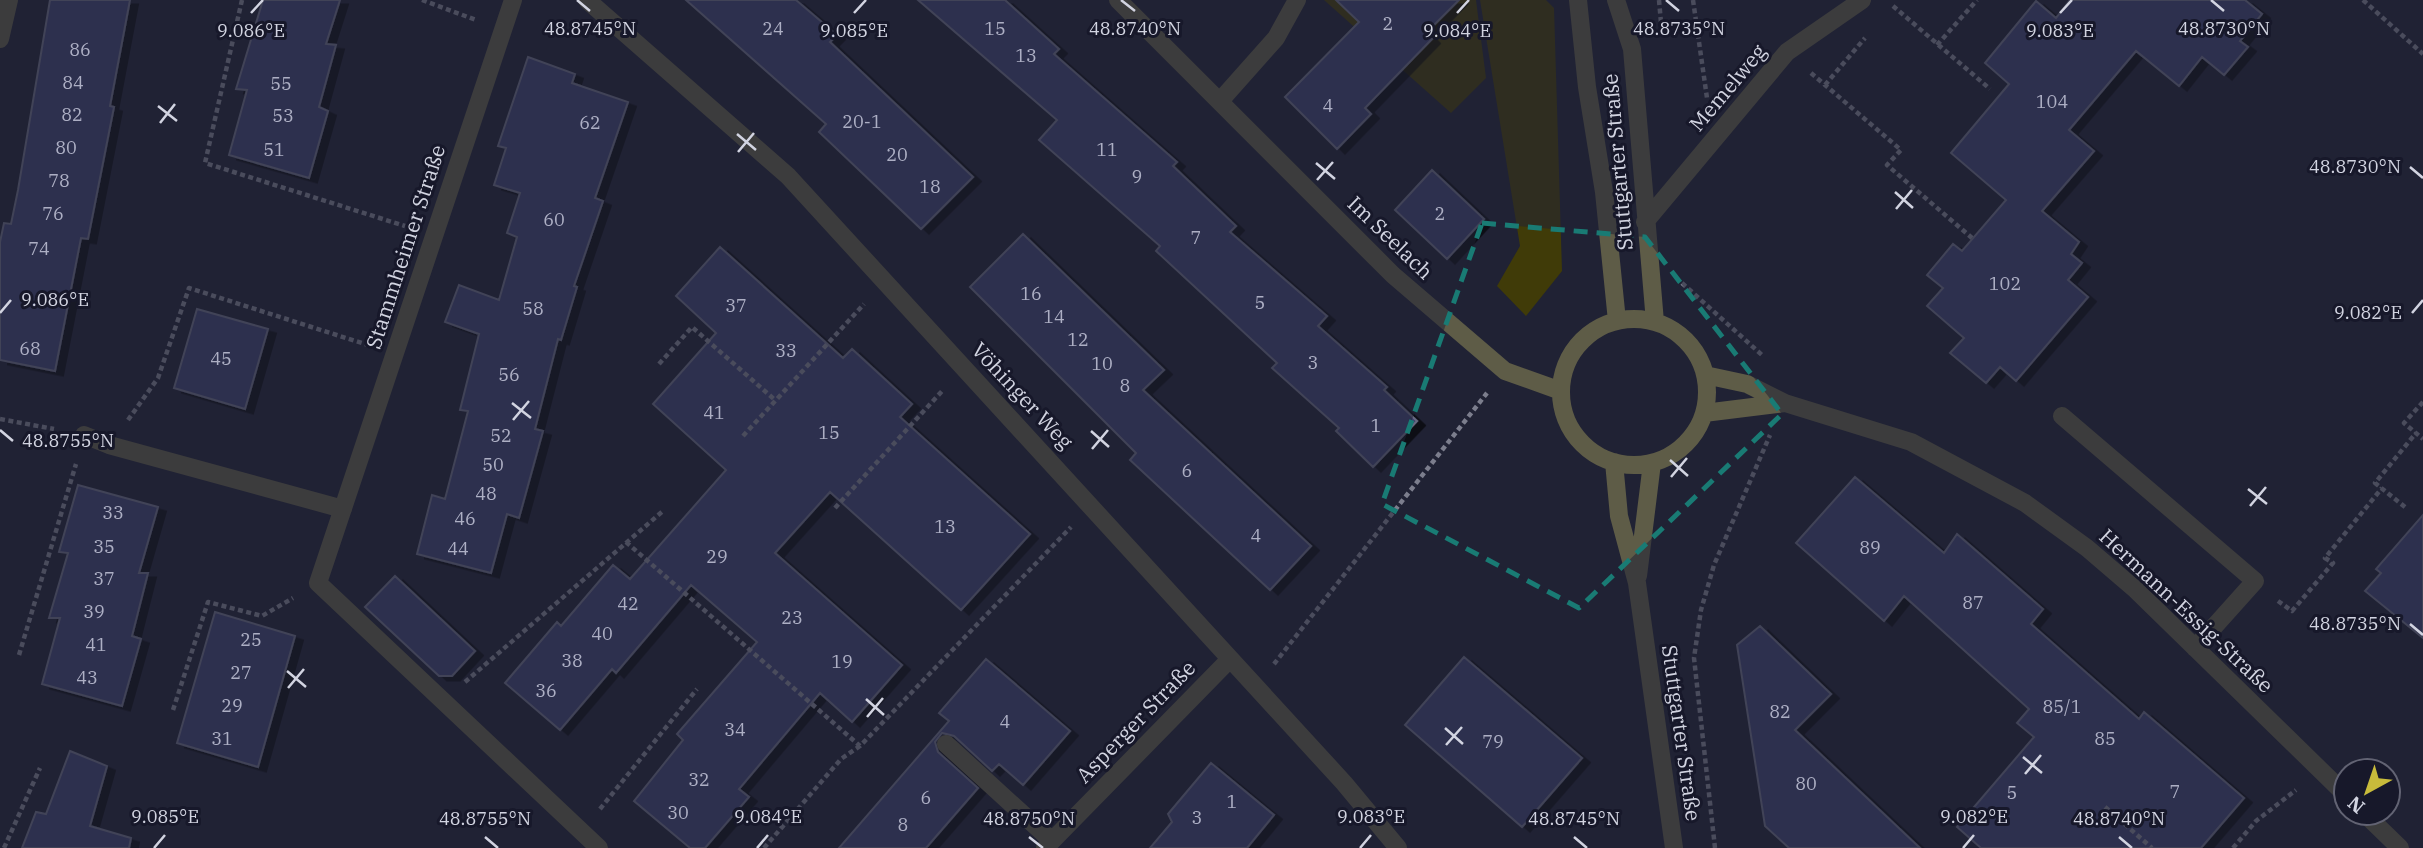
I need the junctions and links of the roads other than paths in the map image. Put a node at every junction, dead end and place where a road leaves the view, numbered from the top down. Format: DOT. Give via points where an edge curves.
graph roads {
  1 [pos="9,0"];
  2 [pos="513,0"];
  3 [pos="587,0"];
  4 [pos="1118,0"];
  5 [pos="1297,0"];
  6 [pos="1578,0"];
  7 [pos="1616,0"];
  8 [pos="1862,0"];
  9 [pos="0,38"];
  10 [pos="1220,101"];
  11 [pos="1645,222"];
  12 [pos="1617,321"];
  13 [pos="1655,322"];
  14 [pos="1705,375"];
  15 [pos="1561,391"];
  16 [pos="1785,403"];
  17 [pos="1704,413"];
  18 [pos="2062,416"];
  19 [pos="85,435"];
  20 [pos="1614,462"];
  21 [pos="1651,463"];
  22 [pos="343,509"];
  23 [pos="1637,583"];
  24 [pos="2195,648"];
  25 [pos="1230,659"];
  26 [pos="946,744"];
  27 [pos="2332,782"];
  28 [pos="2378,827"];
  29 [pos="1049,845"];
  30 [pos="599,848"];
  31 [pos="1398,848"];
  32 [pos="1674,848"];
  33 [pos="2400,848"];
  1 -- 9 [label="street"];
  2 -- 22 [label="street, Stammheimer Straße"];
  3 -- 25 [label="street, Vöhinger Weg" via="788,176"];
  4 -- 10 [label="street, Im Seelach"];
  5 -- 10 [label="street" via="1276,38"];
  6 -- 12 [label="street, Stuttgarter Straße"];
  7 -- 11 [label="street, Stuttgarter Straße" via="1632,49"];
  8 -- 11 [label="street, Memelweg" via="1787,52"];
  10 -- 15 [label="street, Im Seelach" via="1394,275 1505,371"];
  11 -- 13 [label="street, Stuttgarter Straße"];
  12 -- 13 [label="street"];
  12 -- 15 [label="street" via="1599,328 1578,347 1564,372"];
  13 -- 14 [label="street" via="1687,342"];
  14 -- 16 [label="street, Hermann-Essig-Straße" via="1747,384"];
  14 -- 17 [label="street"];
  15 -- 20 [label="street" via="1570,428 1596,455"];
  16 -- 17 [label="street, Hermann-Essig-Straße"];
  16 -- 24 [label="street, Hermann-Essig-Straße" via="1911,442 2025,503 2087,548"];
  17 -- 21 [label="street" via="1685,445"];
  18 -- 24 [label="street" via="2255,580"];
  19 -- 22 [label="street"];
  20 -- 21 [label="street"];
  20 -- 23 [label="street, Stuttgarter Straße" via="1619,516"];
  21 -- 23 [label="street, Stuttgarter Straße"];
  22 -- 30 [label="street, Stammheimer Straße" via="318,583"];
  23 -- 32 [label="street, Stuttgarter Straße"];
  24 -- 27 [label="street, Hermann-Essig-Straße"];
  25 -- 29 [label="street, Asperger Straße"];
  25 -- 31 [label="street, Vöhinger Weg"];
  26 -- 29 [label="street"];
  28 -- 33 [label="street"];
}
